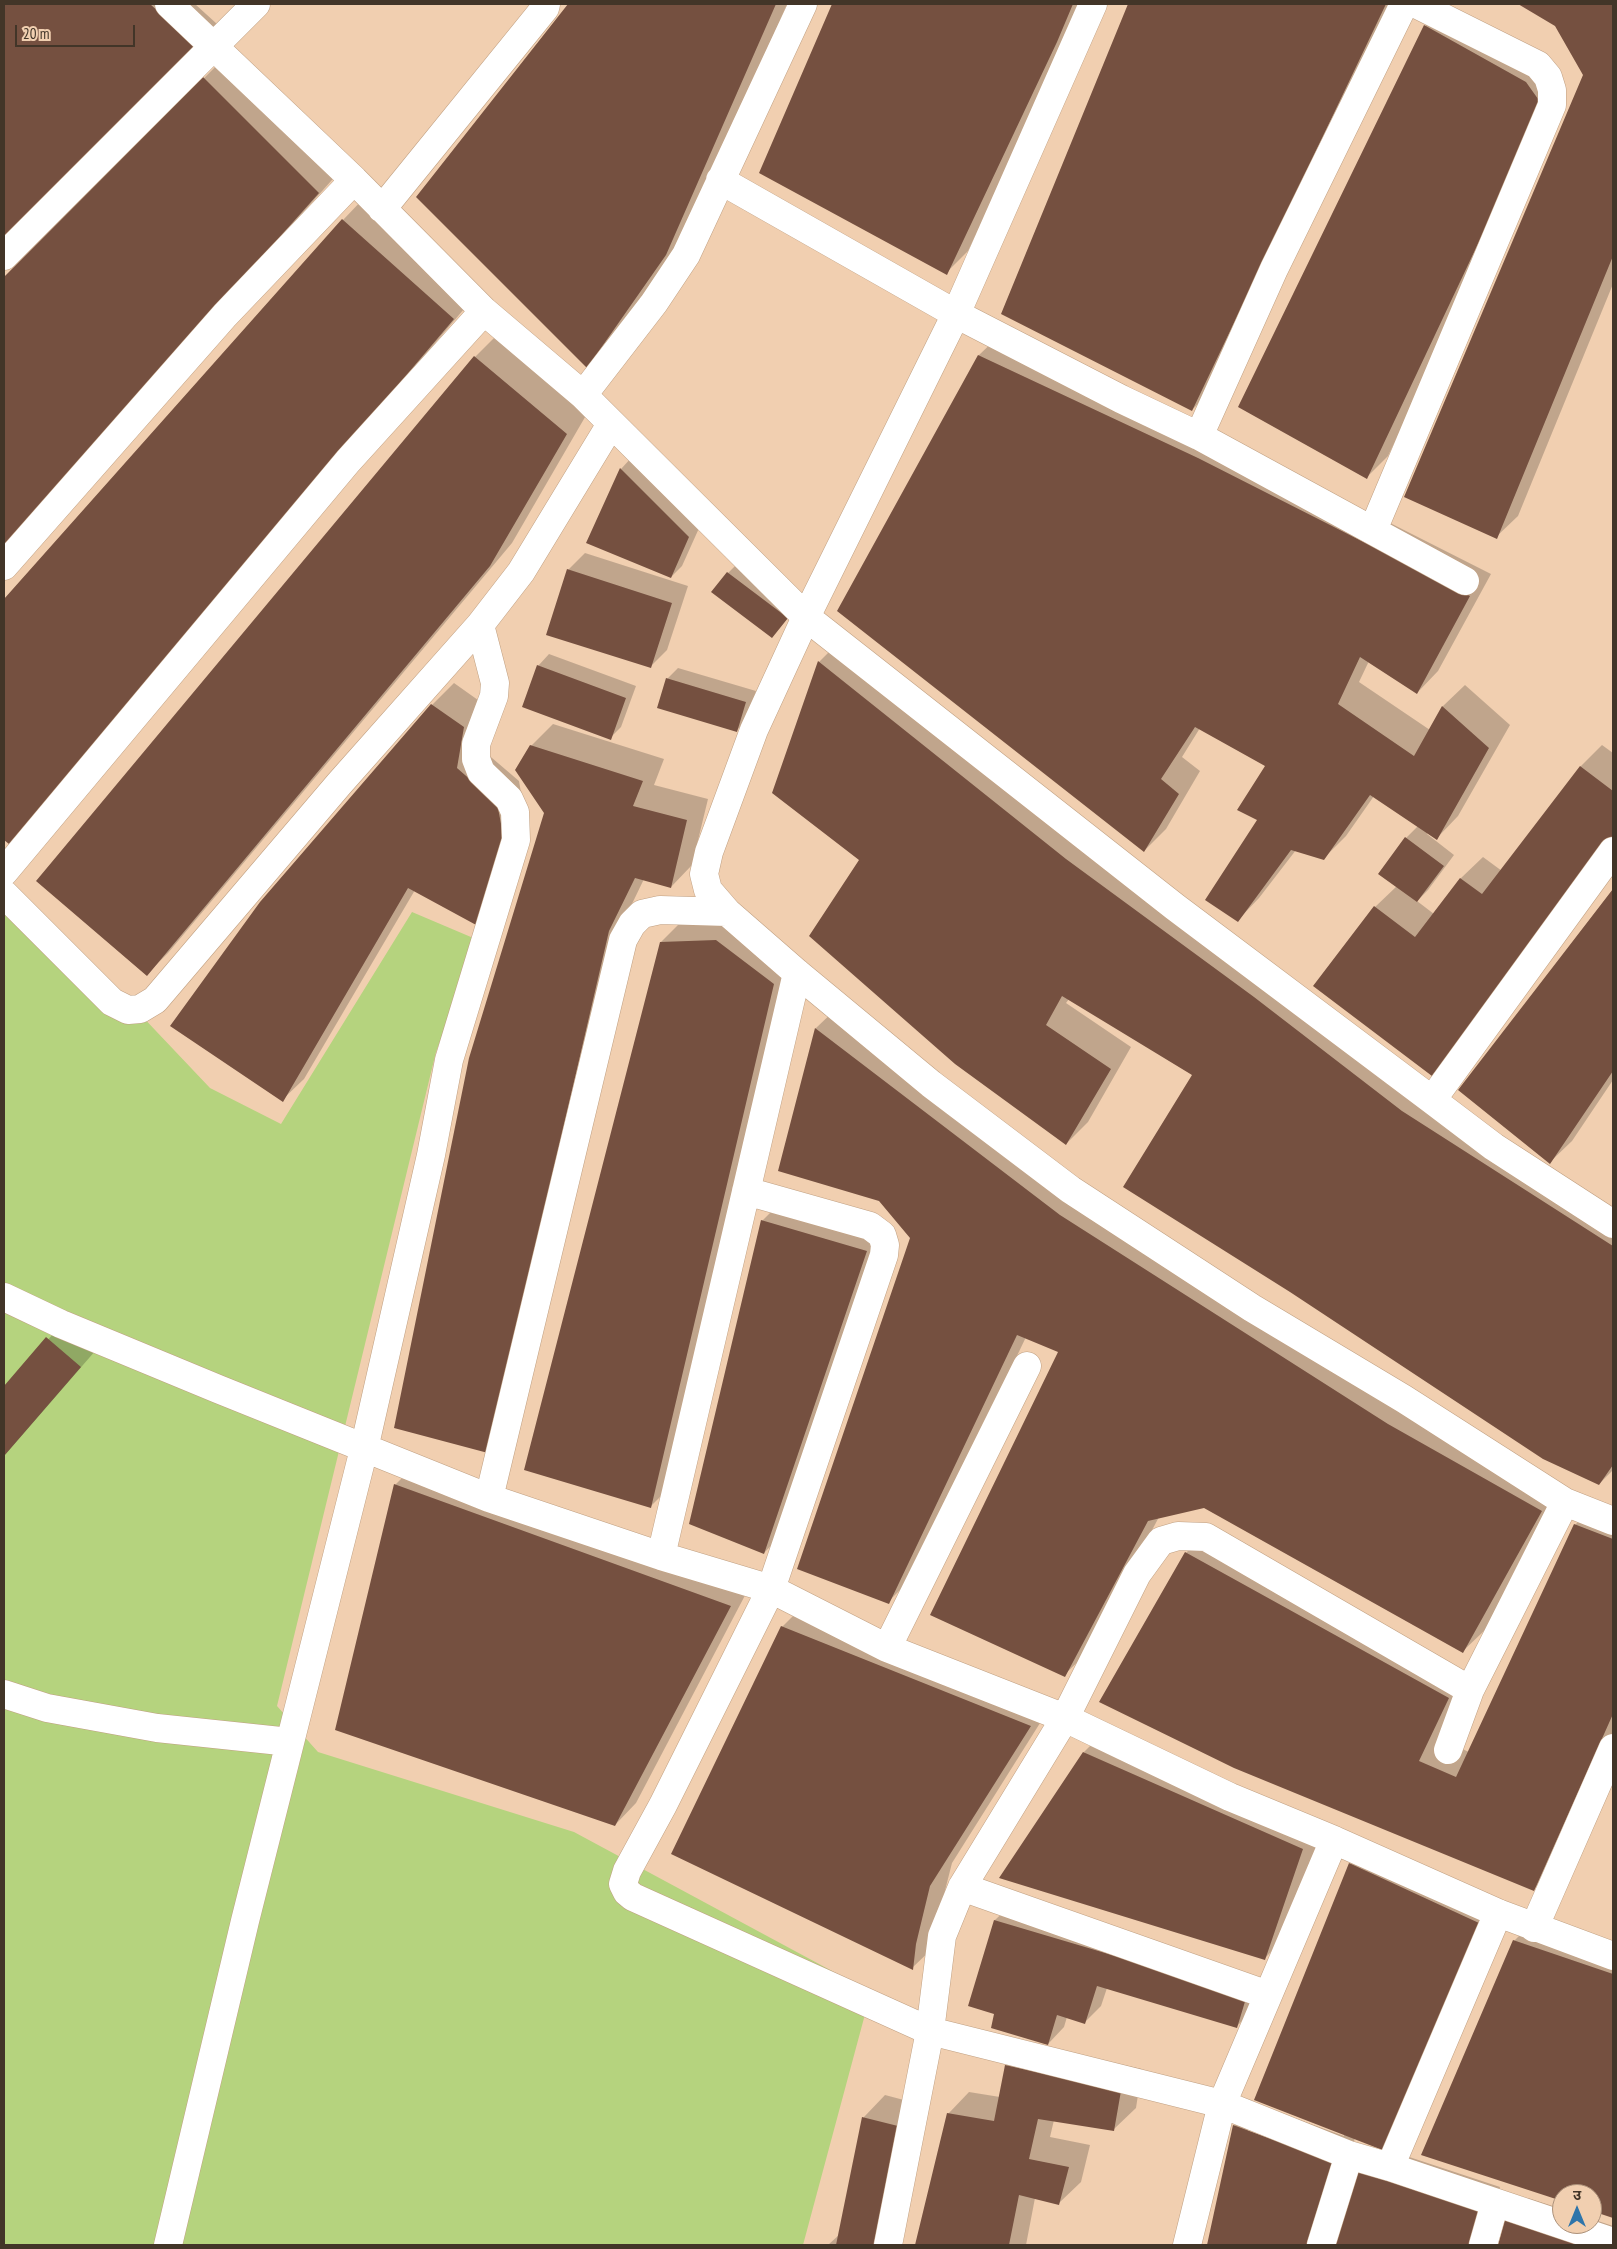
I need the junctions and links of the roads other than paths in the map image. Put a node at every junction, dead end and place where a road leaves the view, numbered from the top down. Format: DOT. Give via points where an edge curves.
graph roads {
  1 [pos="170,4"];
  2 [pos="256,4"];
  3 [pos="546,4"];
  4 [pos="803,4"];
  5 [pos="1094,4"];
  6 [pos="1404,4"];
  7 [pos="1416,4"];
  8 [pos="215,46"];
  9 [pos="354,180"];
  10 [pos="720,180"];
  11 [pos="382,209"];
  12 [pos="4,256"];
  13 [pos="484,310"];
  14 [pos="956,314"];
  15 [pos="583,395"];
  16 [pos="611,424"];
  17 [pos="1199,436"];
  18 [pos="1372,530"];
  19 [pos="4,566"];
  20 [pos="1465,581"];
  21 [pos="806,618"];
  22 [pos="480,625"];
  23 [pos="1613,851"];
  24 [pos="4,872"];
  25 [pos="4,894"];
  26 [pos="727,912"];
  27 [pos="797,973"];
  28 [pos="1432,1100"];
  29 [pos="746,1191"];
  30 [pos="1613,1224"];
  31 [pos="4,1297"];
  32 [pos="1026,1366"];
  33 [pos="364,1449"];
  34 [pos="489,1498"];
  35 [pos="1565,1502"];
  36 [pos="1610,1513"];
  37 [pos="661,1556"];
  38 [pos="771,1589"];
  39 [pos="887,1648"];
  40 [pos="1470,1690"];
  41 [pos="4,1694"];
  42 [pos="1065,1718"];
  43 [pos="290,1742"];
  44 [pos="1613,1748"];
  45 [pos="1448,1750"];
  46 [pos="1334,1840"];
  47 [pos="962,1887"];
  48 [pos="1498,1913"];
  49 [pos="1534,1928"];
  50 [pos="1613,1956"];
  51 [pos="1268,1995"];
  52 [pos="930,2031"];
  53 [pos="1222,2104"];
  54 [pos="1349,2155"];
  55 [pos="1390,2167"];
  56 [pos="1496,2203"];
  57 [pos="1613,2242"];
  58 [pos="168,2245"];
  59 [pos="888,2245"];
  60 [pos="1187,2245"];
  61 [pos="1321,2245"];
  62 [pos="1483,2245"];
  1 -- 8 [label="street"];
  2 -- 8 [label="street"];
  3 -- 11 [label="street"];
  4 -- 10 [label="street"];
  5 -- 14 [label="street"];
  6 -- 17 [label="street" via="1274,269"];
  7 -- 18 [label="street" via="1538,65 1548,77 1552,105"];
  8 -- 9 [label="street"];
  8 -- 12 [label="street"];
  9 -- 11 [label="street"];
  9 -- 19 [label="street" via="225,315"];
  10 -- 14 [label="street"];
  10 -- 15 [label="street" via="686,255"];
  11 -- 13 [label="street"];
  13 -- 15 [label="street"];
  13 -- 24 [label="street" via="348,461"];
  14 -- 17 [label="street"];
  14 -- 21 [label="street"];
  15 -- 16 [label="street"];
  16 -- 21 [label="street"];
  16 -- 22 [label="street" via="521,572"];
  17 -- 18 [label="street"];
  18 -- 20 [label="street"];
  21 -- 26 [label="street" via="754,730 709,852 704,874 708,890"];
  21 -- 28 [label="street" via="1175,907"];
  22 -- 25 [label="street" via="155,1000 140,1009 128,1010 112,1002"];
  22 -- 33 [label="street" via="495,684 494,696 476,744 476,759 481,772 509,799 515,812 516,840 449,1060"];
  23 -- 28 [label="street"];
  26 -- 27 [label="street"];
  26 -- 34 [label="street" via="660,910 642,914 623,940"];
  27 -- 29 [label="street"];
  27 -- 35 [label="street" via="931,1084 1071,1190 1252,1308 1404,1399"];
  28 -- 30 [label="street" via="1494,1146"];
  29 -- 37 [label="street"];
  29 -- 38 [label="street" via="870,1226 882,1235 884,1245 884,1255"];
  31 -- 33 [label="street" via="61,1324"];
  32 -- 39 [label="street"];
  33 -- 34 [label="street"];
  33 -- 43 [label="street"];
  34 -- 37 [label="street"];
  35 -- 36 [label="street"];
  35 -- 40 [label="street"];
  37 -- 38 [label="street"];
  38 -- 39 [label="street"];
  38 -- 52 [label="street" via="623,1884 633,1897"];
  39 -- 42 [label="street"];
  40 -- 42 [label="street" via="1206,1538 1178,1536 1161,1541 1137,1574"];
  40 -- 45 [label="street"];
  41 -- 43 [label="street" via="48,1708 157,1728"];
  42 -- 46 [label="street" via="1230,1797"];
  42 -- 47 [label="street"];
  43 -- 58 [label="street"];
  44 -- 49 [label="street"];
  46 -- 48 [label="street"];
  46 -- 51 [label="street"];
  47 -- 51 [label="street"];
  47 -- 52 [label="street" via="942,1936"];
  48 -- 49 [label="street"];
  48 -- 55 [label="street"];
  49 -- 50 [label="street"];
  51 -- 53 [label="street"];
  52 -- 53 [label="street"];
  52 -- 59 [label="street"];
  53 -- 54 [label="street"];
  53 -- 60 [label="street"];
  54 -- 55 [label="street"];
  54 -- 61 [label="street"];
  55 -- 56 [label="street"];
  56 -- 57 [label="street"];
  56 -- 62 [label="street"];
}
